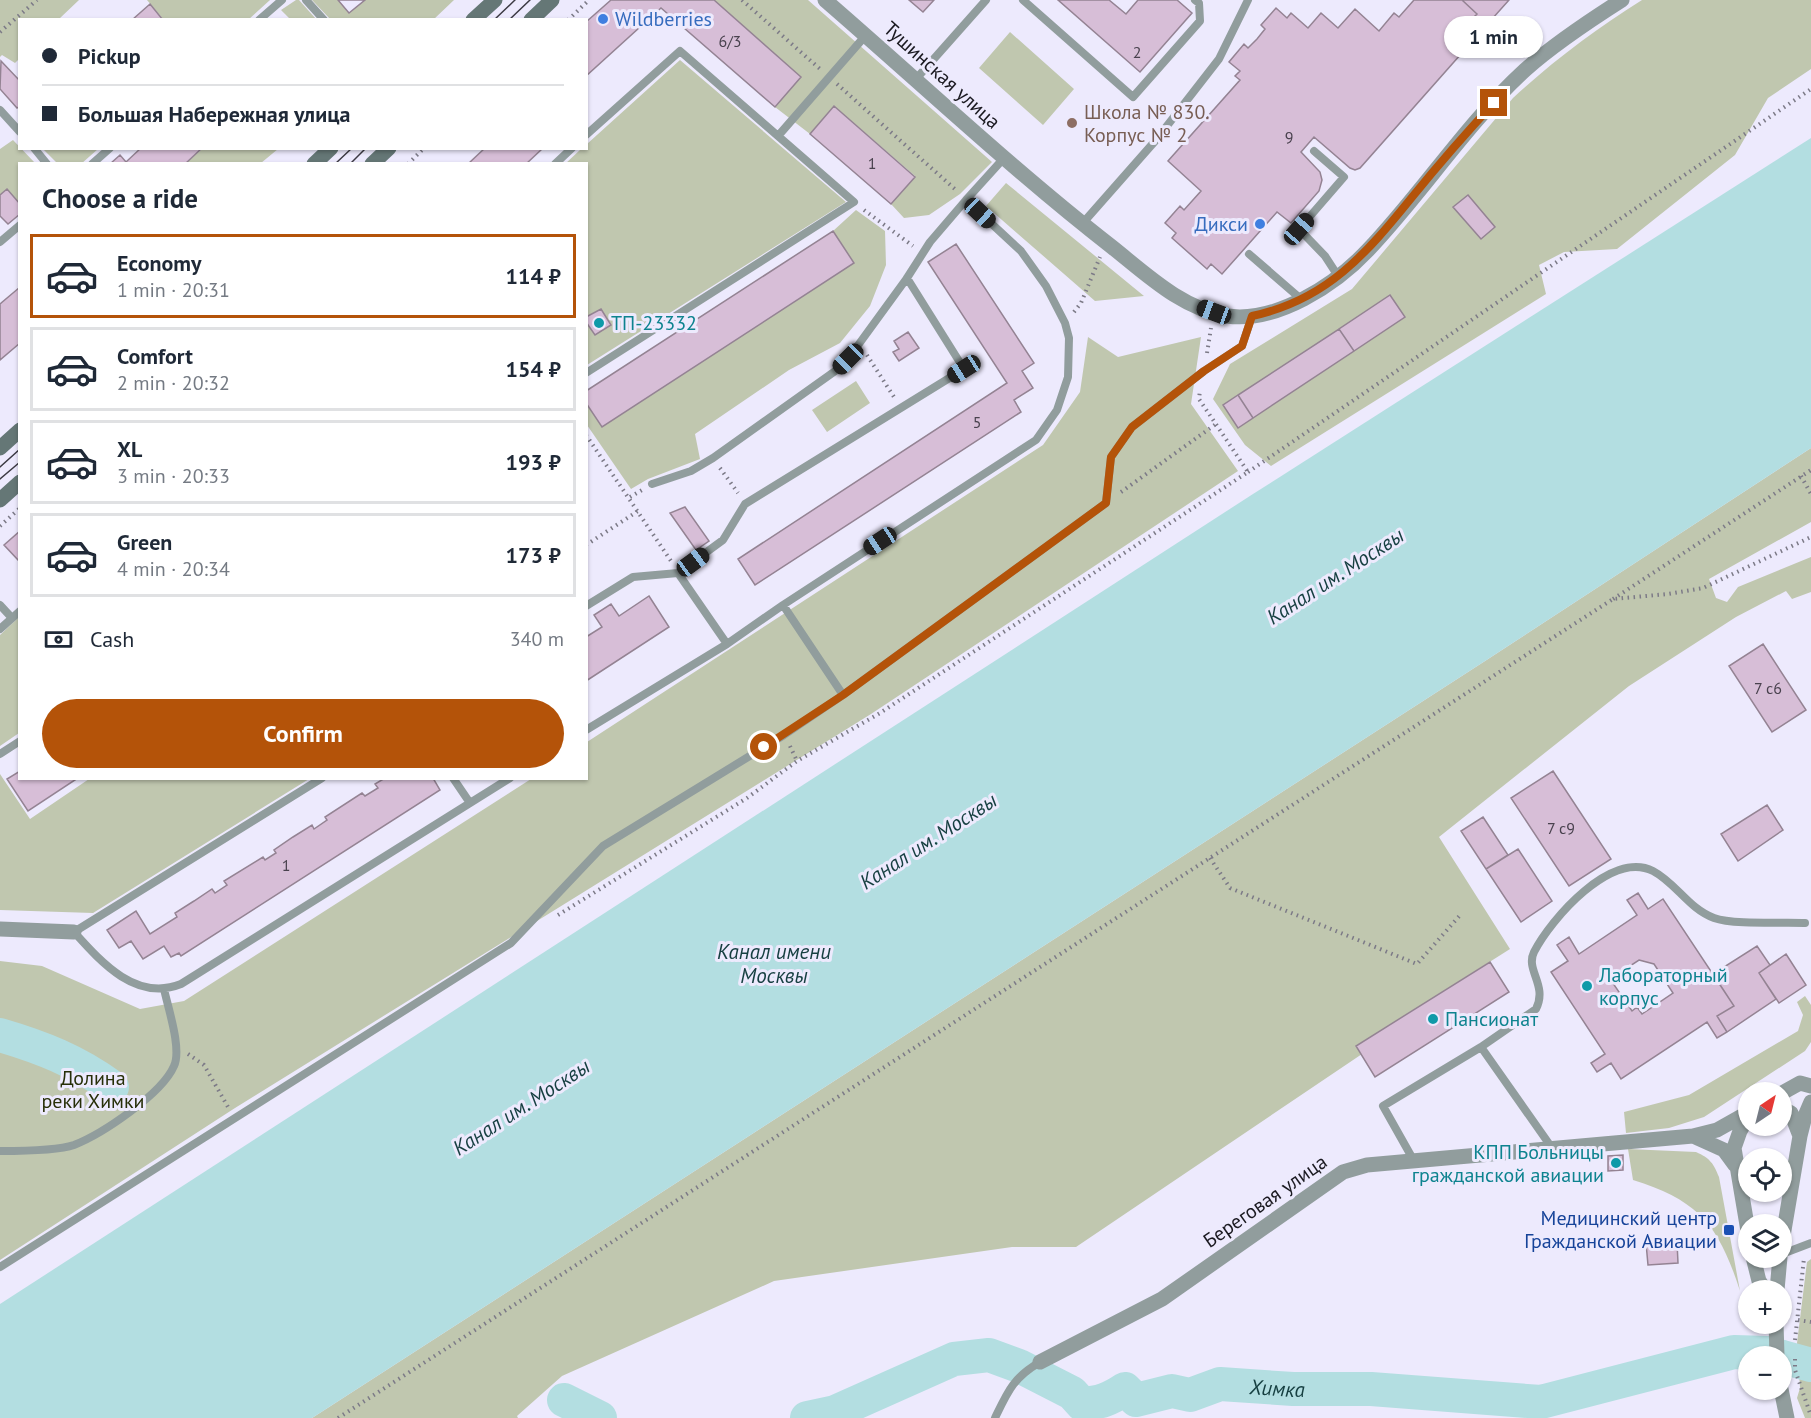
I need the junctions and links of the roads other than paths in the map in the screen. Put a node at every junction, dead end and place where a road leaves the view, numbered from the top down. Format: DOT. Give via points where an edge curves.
graph roads {
  1 [pos="282,0"];
  2 [pos="306,0"];
  3 [pos="495,0"];
  4 [pos="552,0"];
  5 [pos="825,0"];
  6 [pos="986,0"];
  7 [pos="1023,0"];
  8 [pos="1195,0"];
  9 [pos="1248,0"];
  10 [pos="1622,0"];
  11 [pos="261,18"];
  12 [pos="322,18"];
  13 [pos="475,18"];
  14 [pos="533,18"];
  15 [pos="866,35"];
  16 [pos="916,79"];
  17 [pos="0,110"];
  18 [pos="18,130"];
  19 [pos="588,133"];
  20 [pos="778,136"];
  21 [pos="36,150"];
  22 [pos="108,150"];
  23 [pos="329,150"];
  24 [pos="387,150"];
  25 [pos="570,150"];
  26 [pos="1314,151"];
  27 [pos="1004,158"];
  28 [pos="45,162"];
  29 [pos="94,162"];
  30 [pos="316,162"];
  31 [pos="374,162"];
  32 [pos="557,162"];
  33 [pos="966,200"];
  34 [pos="1082,224"];
  35 [pos="18,227"];
  36 [pos="0,242"];
  37 [pos="1249,254"];
  38 [pos="1338,276"];
  39 [pos="907,278"];
  40 [pos="1301,299"];
  41 [pos="1252,316"];
  42 [pos="588,372"];
  43 [pos="18,432"];
  44 [pos="0,448"];
  45 [pos="652,483"];
  46 [pos="18,484"];
  47 [pos="0,500"];
  48 [pos="678,573"];
  49 [pos="0,605"];
  50 [pos="588,605"];
  51 [pos="783,605"];
  52 [pos="18,613"];
  53 [pos="12,618"];
  54 [pos="0,629"];
  55 [pos="727,644"];
  56 [pos="843,695"];
  57 [pos="588,729"];
  58 [pos="18,742"];
  59 [pos="0,754"];
  60 [pos="319,780"];
  61 [pos="454,780"];
  62 [pos="507,780"];
  63 [pos="470,803"];
  64 [pos="1805,922"];
  65 [pos="0,929"];
  66 [pos="74,932"];
  67 [pos="164,989"];
  68 [pos="1481,1047"];
  69 [pos="1811,1086"];
  70 [pos="1792,1087"];
  71 [pos="1811,1102"];
  72 [pos="1792,1116"];
  73 [pos="1738,1119"];
  74 [pos="1693,1136"];
  75 [pos="1739,1136"];
  76 [pos="1800,1136"];
  77 [pos="1552,1148"];
  78 [pos="0,1151"];
  79 [pos="1414,1161"];
  80 [pos="1735,1164"];
  81 [pos="1745,1214"];
  82 [pos="1787,1214"];
  83 [pos="1808,1244"];
  84 [pos="1792,1251"];
  85 [pos="0,1268"];
  86 [pos="1040,1362"];
  87 [pos="1783,1400"];
  88 [pos="995,1418"];
  89 [pos="1787,1418"];
  1 -- 11 [label="lane"];
  2 -- 12 [label="lane"];
  3 -- 13 [label="main road"];
  4 -- 14 [label="main road"];
  5 -- 15 [label="street, Тушинская улица"];
  6 -- 16 [label="lane"];
  7 -- 8 [label="lane" via="1133,97 1200,21 1199,3"];
  9 -- 34 [label="lane" via="1219,59 1156,140"];
  10 -- 38 [label="street, Тушинская улица" via="1526,70 1366,252"];
  15 -- 16 [label="street, Тушинская улица"];
  15 -- 20 [label="lane"];
  16 -- 27 [label="street, Тушинская улица"];
  17 -- 18 [label="lane"];
  19 -- 20 [label="lane" via="680,51"];
  20 -- 42 [label="lane" via="854,202"];
  21 -- 28 [label="lane"];
  22 -- 29 [label="lane"];
  23 -- 30 [label="main road"];
  24 -- 31 [label="main road"];
  25 -- 32 [label="lane"];
  26 -- 38 [label="lane" via="1344,177 1299,229"];
  27 -- 33 [label="lane"];
  27 -- 34 [label="street, Тушинская улица"];
  33 -- 39 [label="lane" via="930,242"];
  33 -- 51 [label="lane" via="1021,251 1046,286 1065,323 1069,338 1068,377 1057,410 1036,440"];
  34 -- 41 [label="street, Тушинская улица" via="1192,304 1228,316"];
  35 -- 36 [label="lane"];
  37 -- 40 [label="lane"];
  38 -- 40 [label="street, Тушинская улица"];
  39 -- 45 [label="lane" via="838,369 713,458 691,471"];
  39 -- 48 [label="lane" via="964,369 745,504 723,540"];
  40 -- 41 [label="street, Тушинская улица" via="1277,311"];
  41 -- 56 [label="lane" via="1242,346 1132,427 1111,457 1106,503"];
  43 -- 44 [label="main road"];
  46 -- 47 [label="main road"];
  48 -- 50 [label="lane" via="633,577"];
  48 -- 55 [label="lane"];
  49 -- 53 [label="lane"];
  51 -- 55 [label="lane"];
  51 -- 56 [label="lane"];
  52 -- 53 [label="lane"];
  53 -- 54 [label="lane"];
  55 -- 57 [label="lane"];
  56 -- 85 [label="lane" via="603,846 511,943"];
  58 -- 59 [label="lane"];
  60 -- 66 [label="lane"];
  61 -- 63 [label="lane"];
  62 -- 63 [label="lane"];
  63 -- 67 [label="lane" via="181,984"];
  64 -- 68 [label="lane" via="1722,921 1702,913 1653,872 1631,866 1619,869 1592,884 1568,906 1536,948 1532,962 1541,992 1536,1009"];
  65 -- 66 [label="street"];
  66 -- 67 [label="lane" via="109,969 143,987"];
  67 -- 78 [label="lane" via="176,1047 175,1065 158,1089 72,1146"];
  68 -- 77 [label="lane"];
  68 -- 79 [label="lane" via="1383,1106"];
  69 -- 70 [label="street" via="1800,1083"];
  71 -- 76 [label="street"];
  72 -- 76 [label="street"];
  73 -- 74 [label="street, Береговая улица"];
  74 -- 77 [label="street, Береговая улица"];
  74 -- 80 [label="street" via="1724,1150"];
  75 -- 80 [label="street" via="1734,1148"];
  76 -- 82 [label="street"];
  77 -- 79 [label="street, Береговая улица"];
  79 -- 86 [label="street, Береговая улица" via="1367,1165 1343,1172 1162,1299"];
  80 -- 81 [label="street"];
  83 -- 84 [label="lane"];
  86 -- 88 [label="lane" via="1022,1373"];
  87 -- 89 [label="street"];
}
